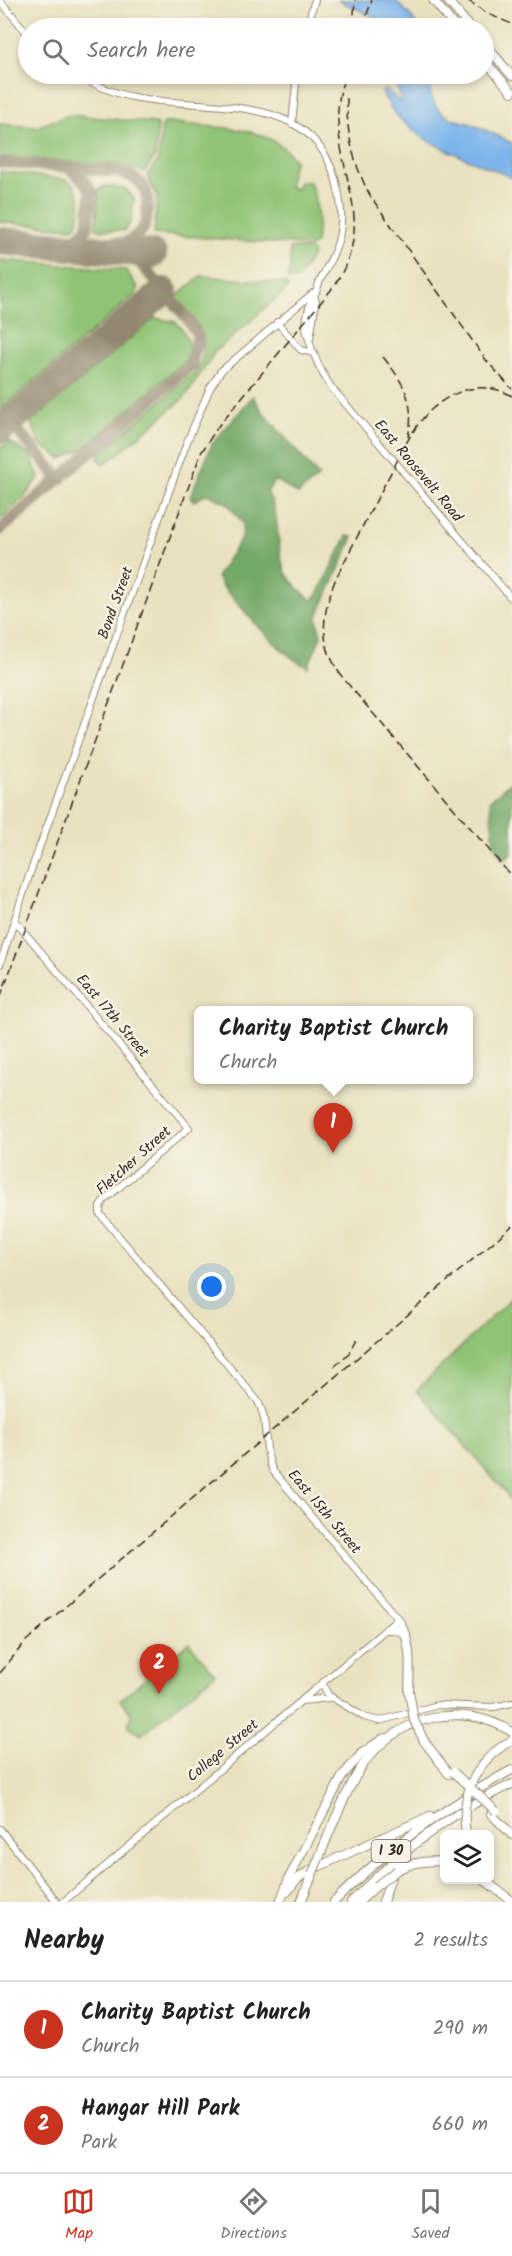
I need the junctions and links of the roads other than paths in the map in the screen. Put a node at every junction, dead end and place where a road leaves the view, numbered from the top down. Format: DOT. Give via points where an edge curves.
graph roads {
  1 [pos="433,0"];
  2 [pos="447,0"];
  3 [pos="0,1"];
  4 [pos="314,3"];
  5 [pos="309,18"];
  6 [pos="448,18"];
  7 [pos="462,18"];
  8 [pos="18,22"];
  9 [pos="494,56"];
  10 [pos="494,72"];
  11 [pos="512,76"];
  12 [pos="92,84"];
  13 [pos="296,84"];
  14 [pos="512,92"];
  15 [pos="292,124"];
  16 [pos="315,293"];
  17 [pos="277,322"];
  18 [pos="314,353"];
  19 [pos="512,599"];
  20 [pos="15,921"];
  21 [pos="0,964"];
  22 [pos="189,1128"];
  23 [pos="100,1214"];
  24 [pos="398,1619"];
  25 [pos="387,1629"];
  26 [pos="406,1634"];
  27 [pos="322,1683"];
  28 [pos="316,1689"];
  29 [pos="322,1698"];
  30 [pos="336,1699"];
  31 [pos="301,1701"];
  32 [pos="512,1702"];
  33 [pos="512,1732"];
  34 [pos="390,1737"];
  35 [pos="512,1740"];
  36 [pos="512,1770"];
  37 [pos="512,1784"];
  38 [pos="453,1811"];
  39 [pos="494,1812"];
  40 [pos="512,1826"];
  41 [pos="0,1829"];
  42 [pos="466,1830"];
  43 [pos="512,1835"];
  44 [pos="440,1862"];
  45 [pos="494,1881"];
  46 [pos="490,1884"];
  47 [pos="512,1900"];
  48 [pos="57,1902"];
  49 [pos="63,1902"];
  50 [pos="281,1902"];
  51 [pos="301,1902"];
  52 [pos="334,1902"];
  53 [pos="351,1902"];
  54 [pos="361,1902"];
  55 [pos="383,1902"];
  1 -- 6 [label="highway"];
  2 -- 7 [label="highway"];
  3 -- 8 [label="street"];
  4 -- 5 [label="street"];
  9 -- 11 [label="highway"];
  10 -- 14 [label="highway"];
  12 -- 15 [label="street, East Roosevelt Road" via="132,97 254,109"];
  13 -- 15 [label="street"];
  15 -- 16 [label="street, East Roosevelt Road" via="312,138 329,161 340,203 338,243"];
  16 -- 17 [label="street, Bond Street"];
  16 -- 18 [label="street, East Roosevelt Road" via="310,338"];
  17 -- 18 [label="street" via="301,350"];
  17 -- 20 [label="street, Bond Street" via="214,379 198,415"];
  18 -- 19 [label="street, East Roosevelt Road" via="331,387"];
  20 -- 21 [label="street, Bond Street"];
  20 -- 22 [label="street, East 17th Street"];
  22 -- 23 [label="street, Fletcher Street" via="104,1200"];
  23 -- 24 [label="street, East 15th Street" via="257,1400 273,1470"];
  24 -- 25 [label="street, College Street"];
  24 -- 26 [label="highway"];
  25 -- 26 [label="highway"];
  25 -- 27 [label="street, College Street"];
  26 -- 39 [label="highway, bridge" via="410,1651 409,1691 414,1720 424,1741 451,1773"];
  27 -- 28 [label="street, College Street"];
  27 -- 30 [label="street" via="326,1693"];
  28 -- 29 [label="street"];
  28 -- 31 [label="street, College Street"];
  29 -- 30 [label="street"];
  29 -- 31 [label="street"];
  30 -- 32 [label="street" via="364,1717 379,1721 438,1705 485,1707"];
  31 -- 49 [label="street, College Street"];
  33 -- 34 [label="highway" via="482,1719 447,1715 419,1721"];
  34 -- 50 [label="highway" via="368,1747 343,1775 290,1876"];
  34 -- 51 [label="highway, bridge" via="358,1773"];
  35 -- 42 [label="highway, bridge" via="494,1754 473,1780 464,1804"];
  36 -- 38 [label="highway, I 30"];
  37 -- 38 [label="highway, I 30"];
  38 -- 50 [label="highway" via="309,1872 292,1884"];
  38 -- 52 [label="highway, I 30" via="390,1851"];
  38 -- 53 [label="highway, I 30"];
  38 -- 55 [label="highway" via="398,1864"];
  39 -- 40 [label="highway"];
  39 -- 43 [label="highway"];
  41 -- 48 [label="street"];
  44 -- 54 [label="highway, bridge" via="408,1864 376,1886"];
  45 -- 47 [label="highway"];
  46 -- 47 [label="highway"];
}
